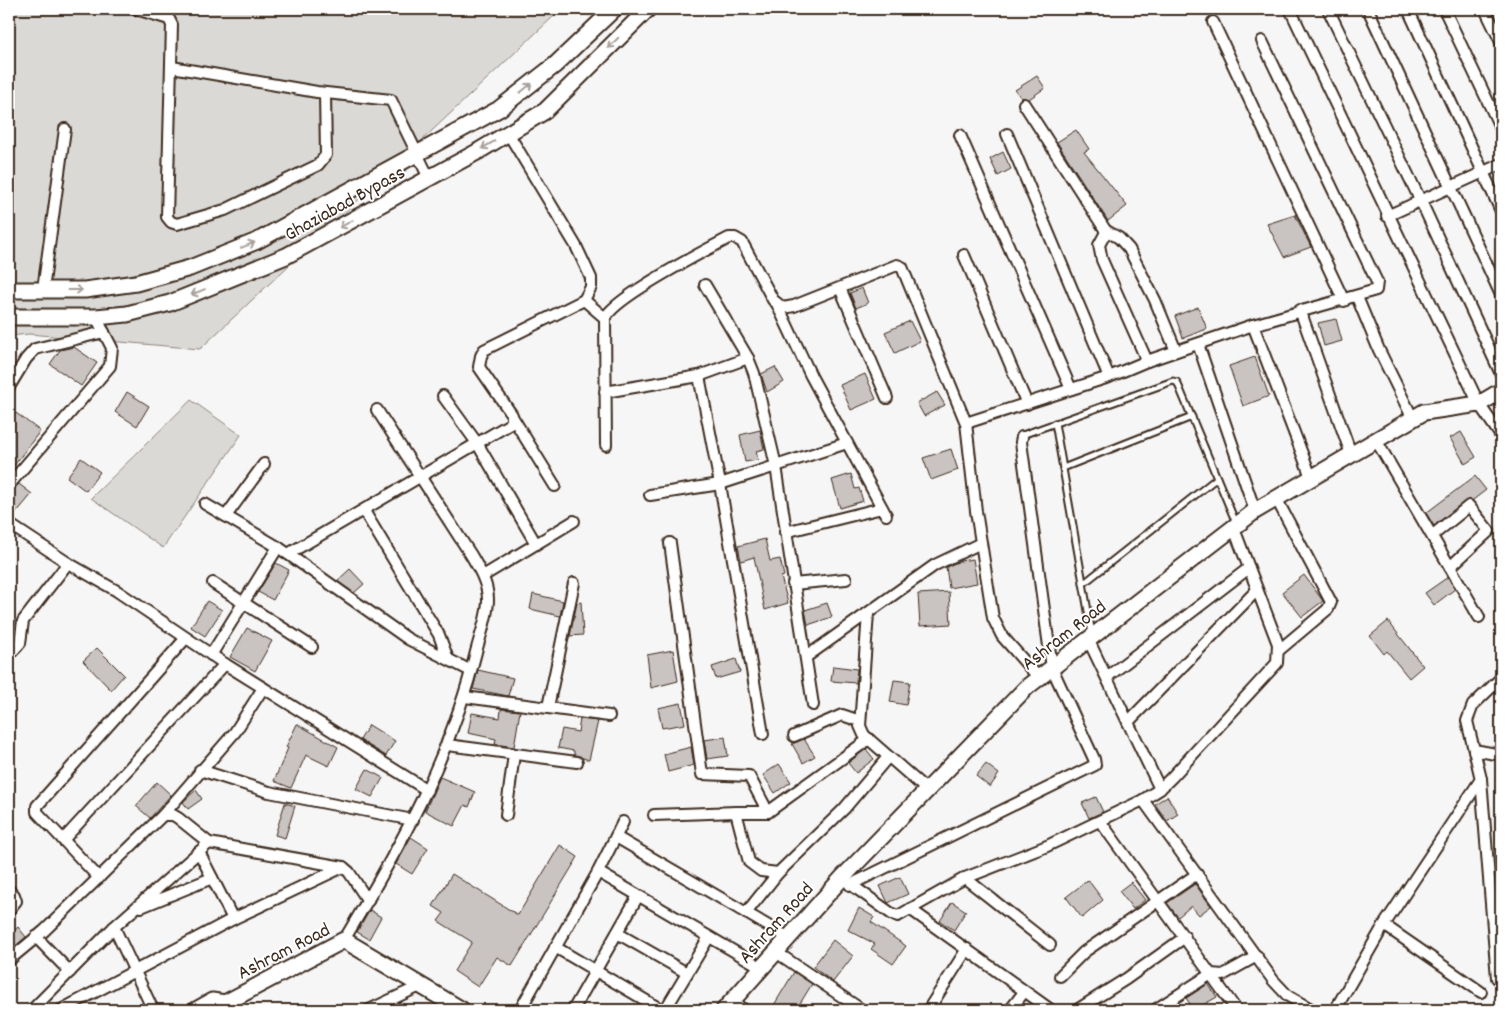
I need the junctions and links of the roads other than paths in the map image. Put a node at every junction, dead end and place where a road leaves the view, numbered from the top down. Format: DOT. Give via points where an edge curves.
graph roads {
  1 [pos="136,9"];
  2 [pos="614,9"];
  3 [pos="648,9"];
  4 [pos="1290,9"];
  5 [pos="1328,9"];
  6 [pos="1368,9"];
  7 [pos="1408,9"];
  8 [pos="1444,9"];
  9 [pos="1485,9"];
  10 [pos="1213,22"];
  11 [pos="1262,41"];
  12 [pos="1501,42"];
  13 [pos="172,66"];
  14 [pos="325,93"];
  15 [pos="1024,104"];
  16 [pos="65,129"];
  17 [pos="1501,129"];
  18 [pos="508,133"];
  19 [pos="1007,134"];
  20 [pos="960,135"];
  21 [pos="418,154"];
  22 [pos="1501,164"];
  23 [pos="1483,172"];
  24 [pos="430,178"];
  25 [pos="1450,186"];
  26 [pos="1421,200"];
  27 [pos="1501,211"];
  28 [pos="1388,216"];
  29 [pos="1105,230"];
  30 [pos="964,255"];
  31 [pos="705,285"];
  32 [pos="840,288"];
  33 [pos="9,290"];
  34 [pos="43,290"];
  35 [pos="1501,295"];
  36 [pos="1357,297"];
  37 [pos="584,300"];
  38 [pos="1344,301"];
  39 [pos="778,306"];
  40 [pos="1300,310"];
  41 [pos="9,317"];
  42 [pos="96,317"];
  43 [pos="605,318"];
  44 [pos="1254,326"];
  45 [pos="104,332"];
  46 [pos="1198,344"];
  47 [pos="1176,351"];
  48 [pos="748,358"];
  49 [pos="1147,360"];
  50 [pos="1501,374"];
  51 [pos="698,376"];
  52 [pos="1109,377"];
  53 [pos="9,387"];
  54 [pos="1071,389"];
  55 [pos="1501,391"];
  56 [pos="605,392"];
  57 [pos="443,396"];
  58 [pos="887,398"];
  59 [pos="1027,404"];
  60 [pos="1479,404"];
  61 [pos="377,410"];
  62 [pos="1192,417"];
  63 [pos="513,418"];
  64 [pos="1413,419"];
  65 [pos="966,423"];
  66 [pos="1055,423"];
  67 [pos="1501,436"];
  68 [pos="1022,437"];
  69 [pos="1376,440"];
  70 [pos="477,443"];
  71 [pos="847,443"];
  72 [pos="606,445"];
  73 [pos="1351,454"];
  74 [pos="264,464"];
  75 [pos="776,466"];
  76 [pos="1063,468"];
  77 [pos="420,475"];
  78 [pos="1311,477"];
  79 [pos="1218,478"];
  80 [pos="720,484"];
  81 [pos="9,485"];
  82 [pos="555,486"];
  83 [pos="650,495"];
  84 [pos="1276,498"];
  85 [pos="205,504"];
  86 [pos="364,511"];
  87 [pos="1255,511"];
  88 [pos="226,516"];
  89 [pos="574,521"];
  90 [pos="9,524"];
  91 [pos="1235,525"];
  92 [pos="786,532"];
  93 [pos="1433,535"];
  94 [pos="670,543"];
  95 [pos="981,543"];
  96 [pos="536,544"];
  97 [pos="278,547"];
  98 [pos="288,554"];
  99 [pos="68,563"];
  100 [pos="1450,566"];
  101 [pos="1249,568"];
  102 [pos="483,576"];
  103 [pos="846,579"];
  104 [pos="574,582"];
  105 [pos="212,583"];
  106 [pos="793,584"];
  107 [pos="1083,584"];
  108 [pos="1257,590"];
  109 [pos="243,603"];
  110 [pos="868,612"];
  111 [pos="1479,616"];
  112 [pos="186,638"];
  113 [pos="1090,638"];
  114 [pos="312,648"];
  115 [pos="1278,652"];
  116 [pos="9,653"];
  117 [pos="211,655"];
  118 [pos="806,657"];
  119 [pos="448,659"];
  120 [pos="225,664"];
  121 [pos="1052,668"];
  122 [pos="471,672"];
  123 [pos="1038,678"];
  124 [pos="1107,678"];
  125 [pos="1501,678"];
  126 [pos="263,688"];
  127 [pos="465,696"];
  128 [pos="813,705"];
  129 [pos="548,707"];
  130 [pos="609,716"];
  131 [pos="860,721"];
  132 [pos="1128,722"];
  133 [pos="763,734"];
  134 [pos="794,736"];
  135 [pos="869,739"];
  136 [pos="446,745"];
  137 [pos="1474,750"];
  138 [pos="514,754"];
  139 [pos="1501,755"];
  140 [pos="888,757"];
  141 [pos="577,762"];
  142 [pos="200,770"];
  143 [pos="1481,779"];
  144 [pos="1160,789"];
  145 [pos="427,790"];
  146 [pos="928,791"];
  147 [pos="1143,800"];
  148 [pos="736,812"];
  149 [pos="768,812"];
  150 [pos="506,814"];
  151 [pos="654,815"];
  152 [pos="163,816"];
  153 [pos="412,820"];
  154 [pos="1100,821"];
  155 [pos="623,822"];
  156 [pos="616,836"];
  157 [pos="63,840"];
  158 [pos="209,843"];
  159 [pos="199,852"];
  160 [pos="343,867"];
  161 [pos="598,872"];
  162 [pos="778,873"];
  163 [pos="1197,874"];
  164 [pos="99,878"];
  165 [pos="212,878"];
  166 [pos="966,878"];
  167 [pos="846,881"];
  168 [pos="9,890"];
  169 [pos="638,896"];
  170 [pos="368,901"];
  171 [pos="1157,901"];
  172 [pos="910,909"];
  173 [pos="9,910"];
  174 [pos="133,911"];
  175 [pos="746,913"];
  176 [pos="233,920"];
  177 [pos="1384,925"];
  178 [pos="114,927"];
  179 [pos="617,933"];
  180 [pos="36,937"];
  181 [pos="709,937"];
  182 [pos="1185,937"];
  183 [pos="789,938"];
  184 [pos="344,940"];
  185 [pos="1050,945"];
  186 [pos="555,948"];
  187 [pos="967,949"];
  188 [pos="776,952"];
  189 [pos="1256,956"];
  190 [pos="9,960"];
  191 [pos="761,967"];
  192 [pos="135,970"];
  193 [pos="596,971"];
  194 [pos="70,972"];
  195 [pos="687,974"];
  196 [pos="1211,974"];
  197 [pos="1060,976"];
  198 [pos="1497,978"];
  199 [pos="420,986"];
  200 [pos="1024,992"];
  201 [pos="1480,992"];
  202 [pos="222,1006"];
  203 [pos="727,1006"];
  204 [pos="577,1009"];
  205 [pos="32,1010"];
  206 [pos="61,1010"];
  207 [pos="153,1010"];
  208 [pos="196,1010"];
  209 [pos="369,1010"];
  210 [pos="462,1010"];
  211 [pos="520,1010"];
  212 [pos="663,1010"];
  213 [pos="745,1010"];
  214 [pos="862,1010"];
  215 [pos="928,1010"];
  216 [pos="1010,1010"];
  217 [pos="1051,1010"];
  218 [pos="1077,1010"];
  219 [pos="1155,1010"];
  220 [pos="1232,1010"];
  221 [pos="1313,1010"];
  222 [pos="1335,1010"];
  1 -- 13 [label="street" via="169,19 172,25"];
  21 -- 2 [label="main road, Ghaziabad Bypass, one-way" via="499,110 555,65"];
  3 -- 18 [label="main road, Ghaziabad Bypass, one-way" via="545,111"];
  4 -- 28 [label="street"];
  5 -- 26 [label="street"];
  6 -- 25 [label="street"];
  7 -- 23 [label="street"];
  8 -- 17 [label="street"];
  9 -- 12 [label="street"];
  10 -- 38 [label="street"];
  11 -- 36 [label="street" via="1377,282 1376,290"];
  13 -- 14 [label="street"];
  13 -- 14 [label="street" via="167,217 174,224 226,210 318,165 326,155"];
  14 -- 21 [label="street" via="392,100"];
  15 -- 29 [label="street"];
  16 -- 34 [label="street"];
  18 -- 24 [label="main road, Ghaziabad Bypass, one-way"];
  18 -- 37 [label="street" via="576,246 591,278 591,287"];
  19 -- 52 [label="street"];
  20 -- 54 [label="street"];
  21 -- 24 [label="street"];
  34 -- 21 [label="main road, Ghaziabad Bypass, one-way" via="85,290 136,283 190,268 257,241"];
  22 -- 23 [label="street"];
  23 -- 25 [label="street"];
  23 -- 27 [label="street"];
  24 -- 42 [label="main road, Ghaziabad Bypass, one-way" via="286,256 170,303 127,314"];
  25 -- 26 [label="street"];
  25 -- 35 [label="street"];
  26 -- 28 [label="street"];
  26 -- 50 [label="street"];
  28 -- 60 [label="street"];
  29 -- 47 [label="street" via="1129,249"];
  29 -- 49 [label="street" via="1099,246 1102,260"];
  30 -- 59 [label="street"];
  31 -- 48 [label="street"];
  32 -- 39 [label="street" via="794,306"];
  32 -- 58 [label="street"];
  32 -- 65 [label="street" via="897,265 904,270"];
  33 -- 34 [label="main road, Ghaziabad Bypass"];
  36 -- 38 [label="street"];
  36 -- 64 [label="street"];
  37 -- 43 [label="street"];
  37 -- 63 [label="street" via="484,350 479,367"];
  38 -- 40 [label="street"];
  39 -- 43 [label="street" via="742,242 729,238 653,280 610,310"];
  39 -- 71 [label="street"];
  40 -- 44 [label="street"];
  40 -- 73 [label="street"];
  41 -- 42 [label="main road, Ghaziabad Bypass"];
  42 -- 45 [label="street"];
  43 -- 56 [label="street"];
  44 -- 46 [label="street"];
  44 -- 78 [label="street"];
  45 -- 53 [label="street" via="35,349"];
  45 -- 81 [label="street" via="112,348 110,366"];
  46 -- 47 [label="street"];
  46 -- 87 [label="street"];
  47 -- 49 [label="street"];
  48 -- 51 [label="street"];
  48 -- 75 [label="street"];
  49 -- 52 [label="street"];
  51 -- 56 [label="street"];
  51 -- 80 [label="street"];
  52 -- 54 [label="street"];
  54 -- 59 [label="street"];
  55 -- 60 [label="main road, Ashram Road"];
  56 -- 72 [label="street"];
  57 -- 70 [label="street"];
  59 -- 65 [label="street"];
  60 -- 64 [label="main road, Ashram Road" via="1424,412"];
  60 -- 67 [label="street"];
  61 -- 77 [label="street"];
  62 -- 66 [label="lane" via="1180,386 1174,381"];
  62 -- 76 [label="lane"];
  62 -- 79 [label="lane"];
  63 -- 70 [label="street" via="510,424"];
  63 -- 82 [label="street"];
  64 -- 69 [label="main road, Ashram Road"];
  65 -- 95 [label="street"];
  66 -- 68 [label="lane"];
  66 -- 76 [label="lane"];
  68 -- 121 [label="street"];
  69 -- 73 [label="main road, Ashram Road"];
  69 -- 93 [label="street"];
  70 -- 77 [label="street"];
  70 -- 96 [label="street"];
  71 -- 75 [label="street"];
  71 -- 92 [label="street" via="884,511"];
  73 -- 78 [label="main road, Ashram Road"];
  74 -- 88 [label="street"];
  75 -- 80 [label="street"];
  75 -- 92 [label="street"];
  76 -- 107 [label="lane"];
  77 -- 86 [label="street"];
  77 -- 102 [label="street"];
  78 -- 84 [label="main road, Ashram Road"];
  79 -- 91 [label="lane"];
  79 -- 107 [label="lane"];
  80 -- 83 [label="street"];
  80 -- 133 [label="street"];
  84 -- 87 [label="main road, Ashram Road"];
  84 -- 115 [label="street" via="1331,602 1328,609"];
  85 -- 88 [label="street"];
  86 -- 98 [label="street"];
  86 -- 119 [label="street" via="439,635"];
  87 -- 91 [label="main road, Ashram Road"];
  88 -- 97 [label="street"];
  89 -- 96 [label="street"];
  90 -- 99 [label="street"];
  91 -- 101 [label="street"];
  91 -- 113 [label="main road, Ashram Road"];
  92 -- 106 [label="street"];
  93 -- 100 [label="street"];
  93 -- 100 [label="street" via="1469,506 1489,531"];
  94 -- 149 [label="street" via="702,774 749,776"];
  95 -- 110 [label="street" via="935,565"];
  95 -- 123 [label="street" via="993,618"];
  96 -- 102 [label="street"];
  97 -- 98 [label="street"];
  97 -- 109 [label="street"];
  98 -- 119 [label="street" via="408,639"];
  99 -- 112 [label="street" via="117,591"];
  99 -- 116 [label="street" via="23,621 20,643"];
  100 -- 111 [label="street"];
  101 -- 108 [label="street"];
  101 -- 124 [label="street"];
  102 -- 122 [label="street" via="488,602"];
  103 -- 106 [label="street"];
  104 -- 129 [label="street"];
  105 -- 109 [label="street"];
  106 -- 118 [label="street"];
  107 -- 113 [label="lane"];
  108 -- 115 [label="street" via="1278,644"];
  108 -- 132 [label="street"];
  109 -- 114 [label="street"];
  109 -- 117 [label="street"];
  110 -- 118 [label="street"];
  110 -- 131 [label="street"];
  112 -- 117 [label="street"];
  112 -- 157 [label="street" via="38,803 37,812"];
  113 -- 121 [label="main road, Ashram Road"];
  113 -- 124 [label="street"];
  115 -- 144 [label="street" via="1274,669"];
  117 -- 120 [label="street"];
  118 -- 128 [label="street"];
  119 -- 122 [label="street"];
  120 -- 126 [label="street"];
  120 -- 157 [label="street"];
  121 -- 123 [label="main road, Ashram Road"];
  121 -- 167 [label="street" via="1095,765"];
  122 -- 127 [label="street"];
  123 -- 146 [label="main road, Ashram Road"];
  124 -- 132 [label="street"];
  125 -- 137 [label="street" via="1467,715"];
  126 -- 142 [label="street" via="235,732"];
  126 -- 145 [label="street"];
  127 -- 129 [label="street"];
  127 -- 136 [label="street"];
  129 -- 130 [label="street"];
  131 -- 134 [label="street" via="842,716"];
  131 -- 135 [label="street" via="864,735"];
  132 -- 144 [label="street"];
  135 -- 140 [label="street"];
  135 -- 149 [label="street"];
  136 -- 138 [label="street"];
  136 -- 145 [label="street"];
  137 -- 139 [label="street"];
  137 -- 143 [label="street"];
  138 -- 141 [label="street"];
  138 -- 150 [label="street"];
  140 -- 146 [label="street"];
  140 -- 162 [label="street" via="844,809"];
  142 -- 152 [label="street"];
  142 -- 153 [label="street" via="269,792"];
  143 -- 177 [label="street"];
  143 -- 198 [label="street"];
  144 -- 147 [label="street"];
  145 -- 153 [label="street"];
  146 -- 167 [label="main road, Ashram Road"];
  147 -- 154 [label="street"];
  147 -- 163 [label="street"];
  148 -- 149 [label="street"];
  148 -- 151 [label="street"];
  148 -- 162 [label="street" via="749,862 761,871"];
  152 -- 158 [label="street" via="173,815"];
  152 -- 164 [label="street"];
  153 -- 170 [label="street"];
  154 -- 166 [label="street"];
  154 -- 171 [label="street"];
  155 -- 156 [label="street"];
  156 -- 161 [label="street"];
  156 -- 175 [label="street"];
  157 -- 164 [label="street"];
  158 -- 159 [label="street"];
  158 -- 160 [label="street"];
  159 -- 165 [label="street"];
  159 -- 174 [label="street"];
  160 -- 170 [label="street" via="350,872"];
  160 -- 176 [label="street"];
  161 -- 169 [label="street"];
  161 -- 186 [label="street"];
  162 -- 175 [label="street"];
  163 -- 171 [label="street"];
  163 -- 189 [label="street"];
  164 -- 180 [label="street"];
  165 -- 174 [label="street"];
  165 -- 176 [label="street"];
  166 -- 172 [label="street"];
  166 -- 185 [label="street"];
  167 -- 172 [label="street" via="892,914 898,916"];
  167 -- 183 [label="main road, Ashram Road"];
  168 -- 173 [label="street" via="16,901"];
  169 -- 179 [label="street"];
  169 -- 181 [label="street"];
  170 -- 184 [label="street"];
  171 -- 182 [label="street"];
  171 -- 197 [label="street" via="1084,952"];
  172 -- 187 [label="street"];
  174 -- 178 [label="street"];
  175 -- 183 [label="street"];
  176 -- 192 [label="street"];
  177 -- 201 [label="street"];
  177 -- 222 [label="street"];
  178 -- 192 [label="street"];
  178 -- 194 [label="street"];
  179 -- 193 [label="street"];
  179 -- 195 [label="street"];
  180 -- 190 [label="street"];
  180 -- 194 [label="street"];
  181 -- 191 [label="street"];
  181 -- 195 [label="street"];
  182 -- 196 [label="street"];
  182 -- 218 [label="street"];
  183 -- 188 [label="main road, Ashram Road"];
  184 -- 199 [label="main road, Ashram Road"];
  184 -- 202 [label="main road, Ashram Road"];
  186 -- 193 [label="street"];
  186 -- 211 [label="street"];
  187 -- 200 [label="street"];
  187 -- 215 [label="street"];
  188 -- 191 [label="main road, Ashram Road"];
  188 -- 214 [label="street"];
  189 -- 196 [label="street" via="1223,974"];
  189 -- 221 [label="street" via="1284,993"];
  191 -- 203 [label="main road, Ashram Road"];
  192 -- 206 [label="street"];
  192 -- 207 [label="street"];
  193 -- 204 [label="street"];
  193 -- 212 [label="street"];
  194 -- 205 [label="street"];
  195 -- 212 [label="street"];
  196 -- 219 [label="street"];
  196 -- 220 [label="street" via="1235,1008"];
  199 -- 209 [label="street"];
  199 -- 210 [label="main road, Ashram Road"];
  200 -- 216 [label="street"];
  200 -- 217 [label="street"];
  202 -- 208 [label="main road, Ashram Road" via="212,1001"];
  203 -- 213 [label="street"];
}
